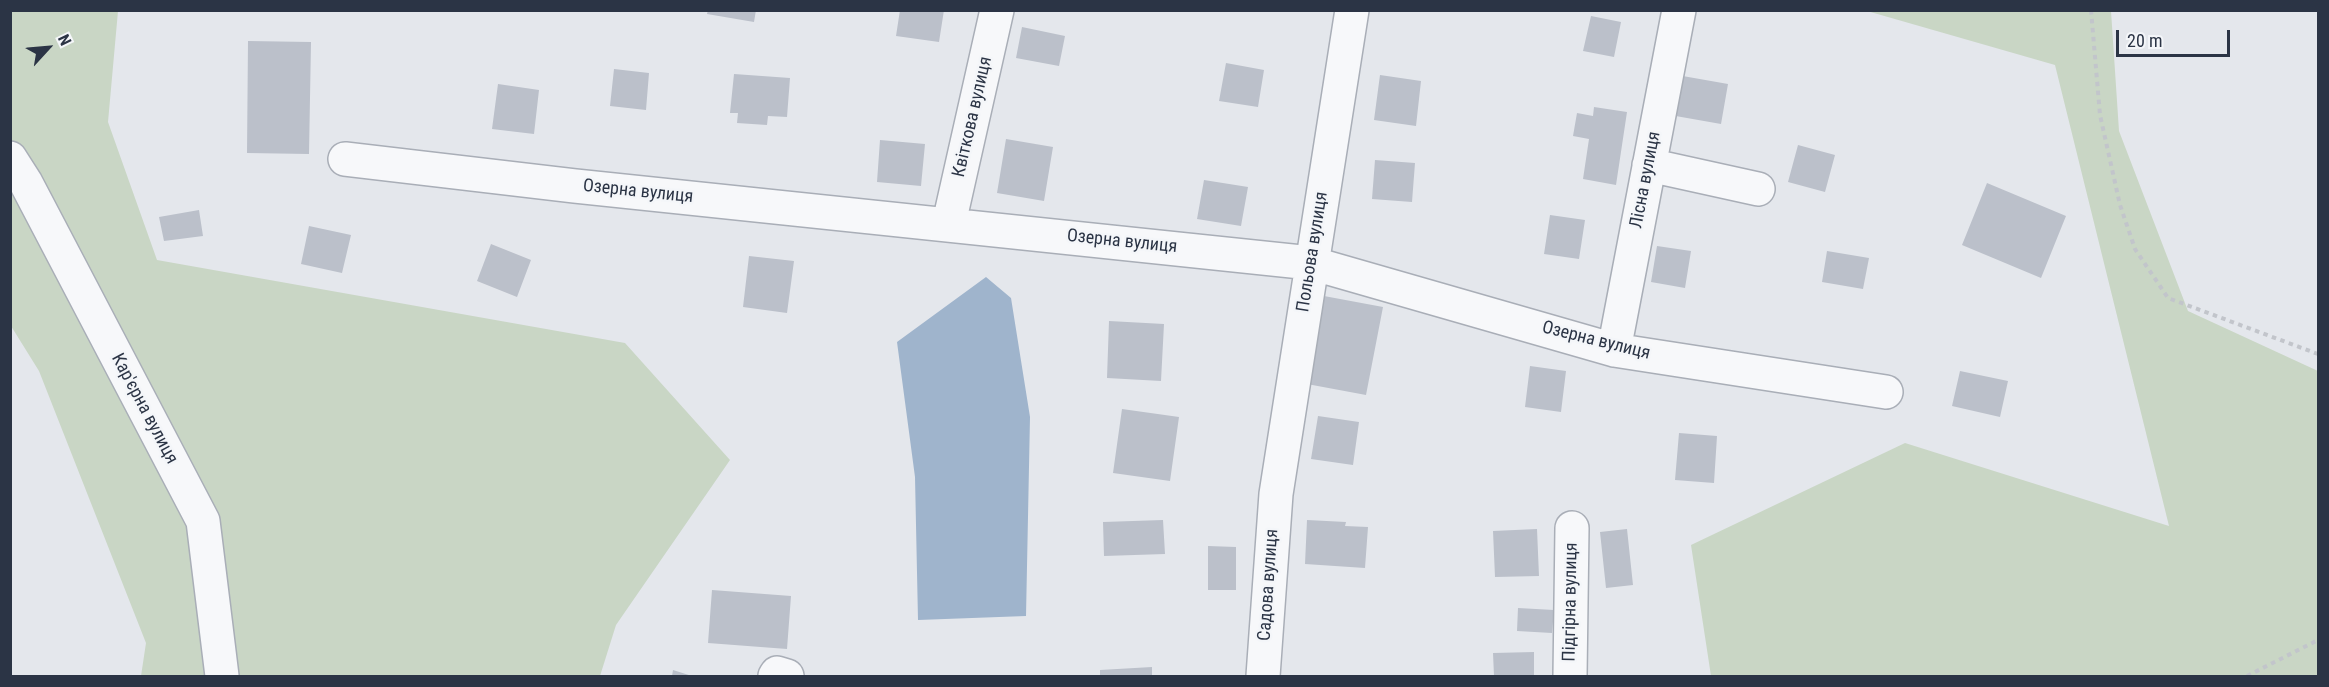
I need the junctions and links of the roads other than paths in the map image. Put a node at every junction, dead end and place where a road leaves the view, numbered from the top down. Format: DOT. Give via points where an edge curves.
graph roads {
  1 [pos="997,10"];
  2 [pos="1352,10"];
  3 [pos="1679,10"];
  4 [pos="10,158"];
  5 [pos="345,159"];
  6 [pos="1649,165"];
  7 [pos="1758,189"];
  8 [pos="949,223"];
  9 [pos="1311,262"];
  10 [pos="1614,350"];
  11 [pos="1886,392"];
  12 [pos="1276,494"];
  13 [pos="1572,528"];
  14 [pos="222,676"];
  15 [pos="1263,676"];
  16 [pos="1570,676"];
  1 -- 8 [label="street, Квіткова вулиця"];
  2 -- 9 [label="street, Польова вулиця"];
  3 -- 6 [label="street, Лісна вулиця"];
  4 -- 14 [label="street, Кар'єрна вулиця" via="203,521"];
  5 -- 8 [label="street, Озерна вулиця"];
  6 -- 7 [label="street"];
  6 -- 10 [label="street, Лісна вулиця"];
  8 -- 9 [label="street, Озерна вулиця"];
  9 -- 10 [label="street, Озерна вулиця"];
  9 -- 12 [label="street, Польова вулиця"];
  10 -- 11 [label="street, Озерна вулиця"];
  12 -- 15 [label="street, Садова вулиця"];
  13 -- 16 [label="street, Підгірна вулиця"];
}
